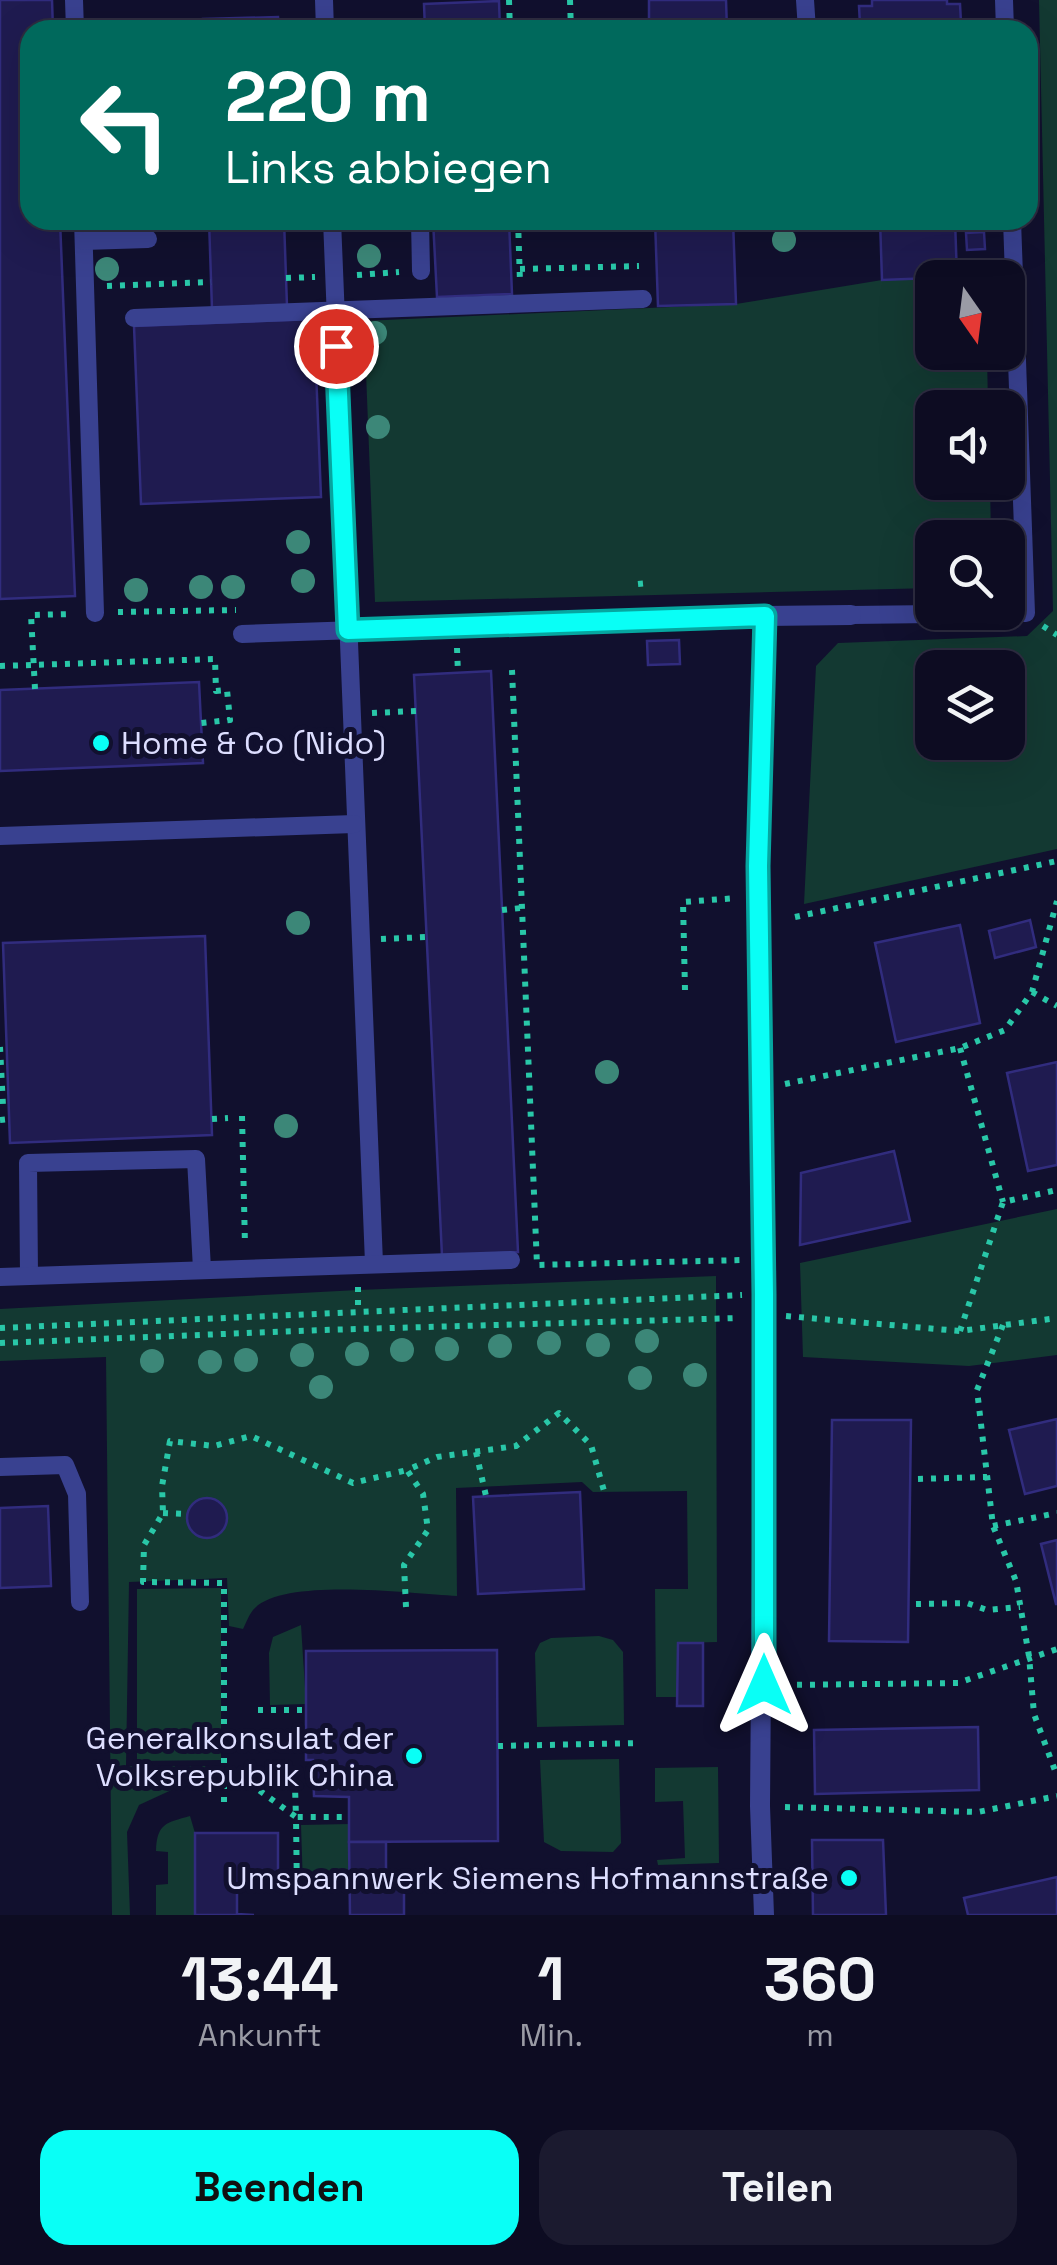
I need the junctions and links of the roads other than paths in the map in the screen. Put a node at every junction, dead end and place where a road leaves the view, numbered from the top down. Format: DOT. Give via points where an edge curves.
graph roads {
  1 [pos="83,230"];
  2 [pos="332,230"];
  3 [pos="420,230"];
  4 [pos="1012,230"];
  5 [pos="148,239"];
  6 [pos="84,241"];
  7 [pos="421,270"];
  8 [pos="643,299"];
  9 [pos="335,310"];
  10 [pos="134,318"];
  11 [pos="95,613"];
  12 [pos="851,615"];
  13 [pos="765,616"];
  14 [pos="348,630"];
  15 [pos="242,634"];
  16 [pos="354,824"];
  17 [pos="0,836"];
  18 [pos="511,1260"];
  19 [pos="374,1262"];
  20 [pos="202,1269"];
  21 [pos="29,1275"];
  22 [pos="0,1277"];
  23 [pos="0,1467"];
  24 [pos="80,1602"];
  25 [pos="764,1915"];
  1 -- 6 [label="lane"];
  2 -- 9 [label="lane"];
  3 -- 7 [label="lane"];
  4 -- 12 [label="lane" via="1026,613"];
  5 -- 6 [label="lane"];
  6 -- 11 [label="lane"];
  8 -- 9 [label="lane"];
  9 -- 10 [label="lane"];
  9 -- 14 [label="lane"];
  12 -- 13 [label="street"];
  13 -- 14 [label="lane"];
  13 -- 25 [label="street" via="758,896"];
  14 -- 15 [label="lane"];
  14 -- 16 [label="lane"];
  16 -- 17 [label="lane"];
  16 -- 19 [label="lane"];
  18 -- 19 [label="lane"];
  19 -- 20 [label="lane"];
  20 -- 21 [label="lane"];
  20 -- 21 [label="lane" via="196,1159 28,1163"];
  21 -- 22 [label="lane"];
  23 -- 24 [label="lane" via="65,1465 77,1494"];
}
